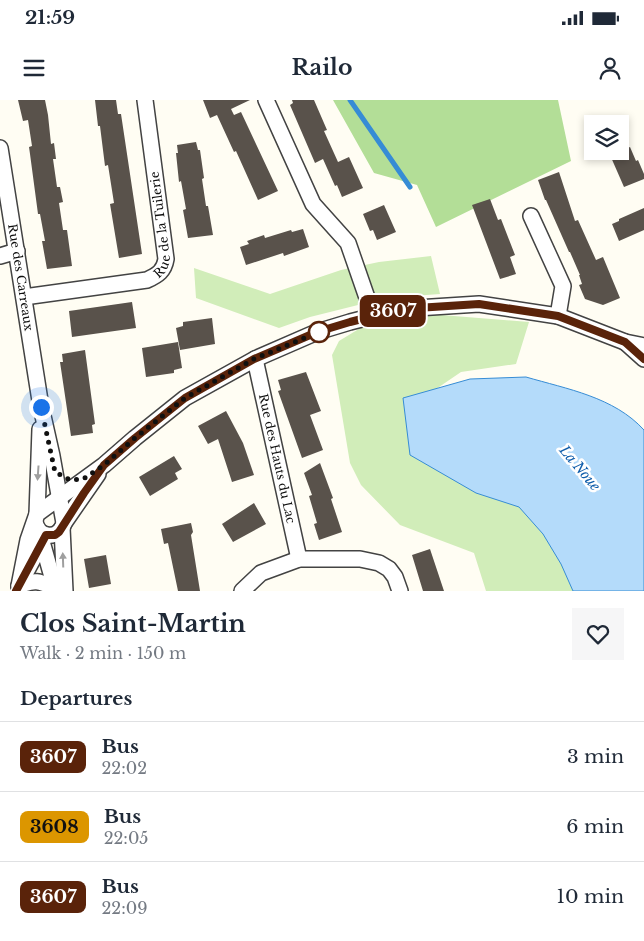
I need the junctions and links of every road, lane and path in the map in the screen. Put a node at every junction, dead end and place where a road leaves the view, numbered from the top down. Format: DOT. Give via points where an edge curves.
graph roads {
  1 [pos="145,100"];
  2 [pos="266,100"];
  3 [pos="0,148"];
  4 [pos="531,216"];
  5 [pos="17,251"];
  6 [pos="0,256"];
  7 [pos="24,297"];
  8 [pos="373,315"];
  9 [pos="558,316"];
  10 [pos="625,342"];
  11 [pos="644,346"];
  12 [pos="254,359"];
  13 [pos="644,359"];
  14 [pos="41,407"];
  15 [pos="104,465"];
  16 [pos="55,472"];
  17 [pos="83,479"];
  18 [pos="59,498"];
  19 [pos="63,522"];
  20 [pos="41,525"];
  21 [pos="299,559"];
  22 [pos="17,588"];
  23 [pos="58,590"];
  24 [pos="242,591"];
  25 [pos="400,591"];
  1 -- 7 [label="street, Rue de la Tuilerie" via="166,259 160,274 147,280"];
  2 -- 8 [label="street" via="312,204 348,243"];
  3 -- 5 [label="street, Rue des Carreaux"];
  4 -- 9 [label="street" via="563,286"];
  5 -- 6 [label="street"];
  5 -- 7 [label="street, Rue des Carreaux"];
  7 -- 14 [label="street, Rue des Carreaux"];
  8 -- 9 [label="street" via="401,309 479,304"];
  8 -- 12 [label="street" via="317,332"];
  9 -- 10 [label="street"];
  10 -- 11 [label="street"];
  10 -- 13 [label="street"];
  12 -- 15 [label="street" via="185,398"];
  12 -- 21 [label="street, Rue des Hauts du Lac"];
  14 -- 16 [label="street, Rue des Carreaux"];
  14 -- 20 [label="street, Rue des Carreaux, one-way"];
  15 -- 17 [label="street"];
  15 -- 19 [label="street"];
  16 -- 17 [label="street" via="70,480"];
  16 -- 18 [label="street, Rue des Carreaux"];
  17 -- 18 [label="street"];
  18 -- 19 [label="street, Rue des Carreaux"];
  18 -- 20 [label="street"];
  19 -- 20 [label="street" via="55,535"];
  19 -- 20 [label="street" via="54,508"];
  23 -- 19 [label="street, Rue des Carreaux, one-way"];
  20 -- 22 [label="street"];
  20 -- 22 [label="street" via="28,540"];
  20 -- 23 [label="street, Rue des Carreaux"];
  21 -- 24 [label="street" via="261,573"];
  21 -- 25 [label="street" via="360,559 379,563 389,569"];
  22 -- 23 [label="street" via="30,581 39,581"];
}
